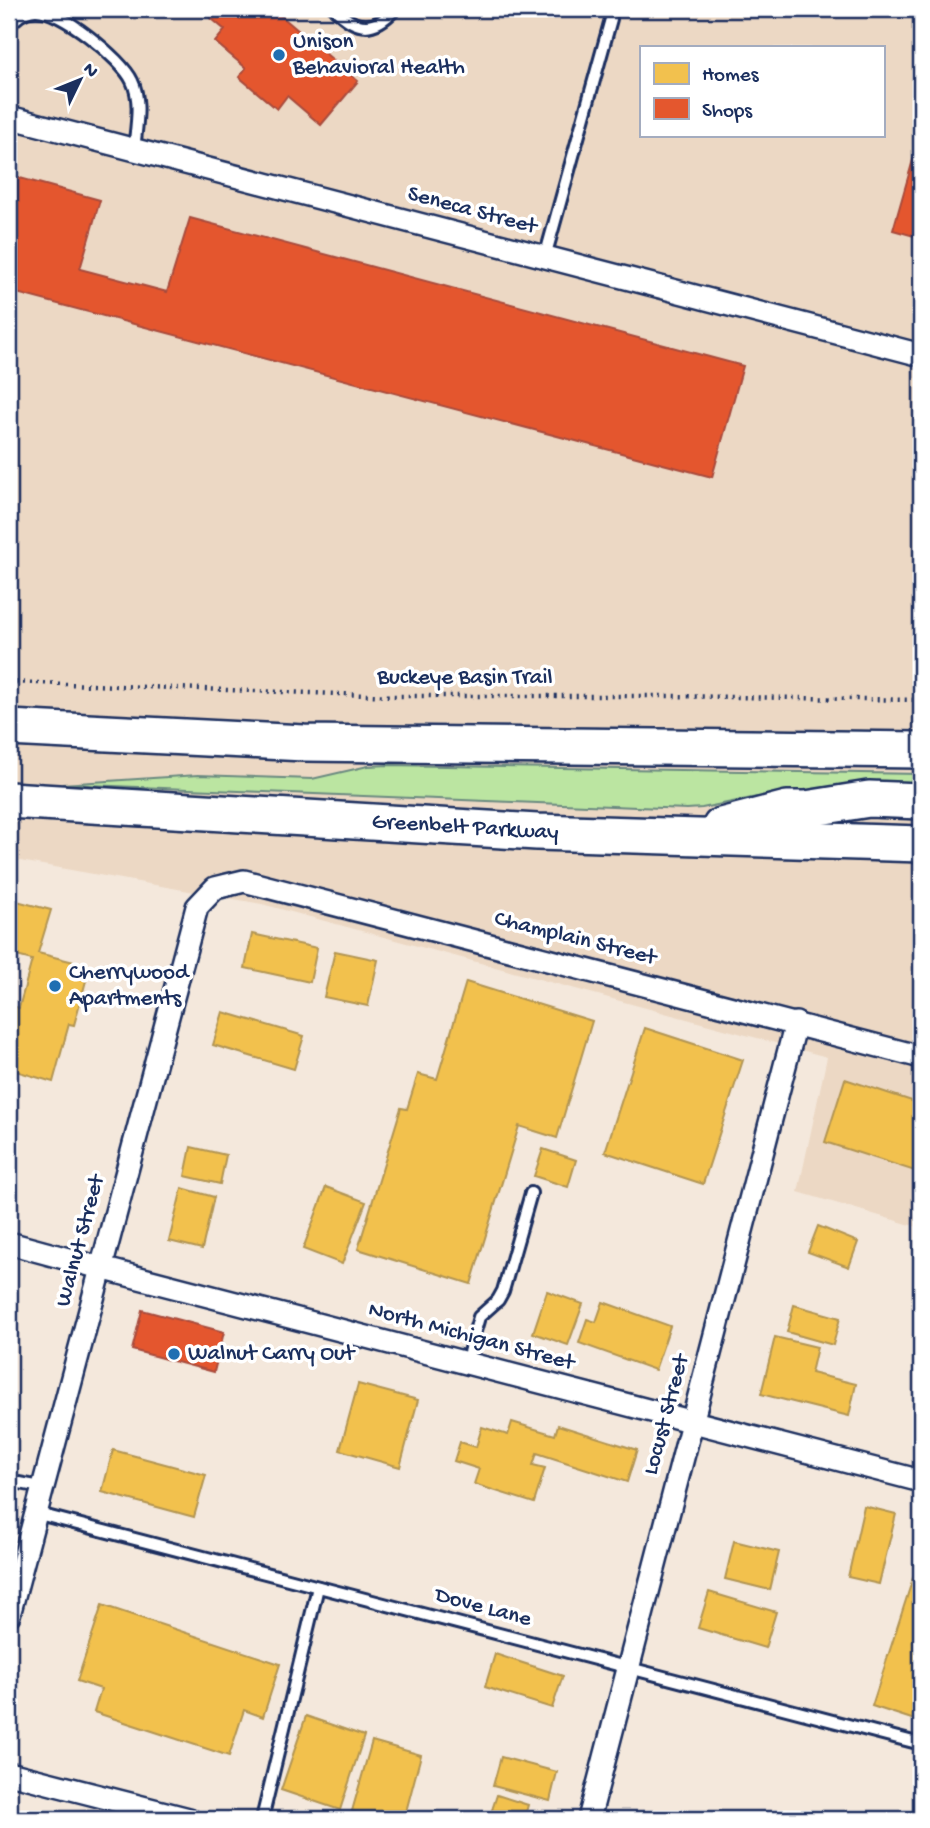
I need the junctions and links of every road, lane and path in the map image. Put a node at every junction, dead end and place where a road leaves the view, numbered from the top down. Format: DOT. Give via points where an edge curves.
graph roads {
  1 [pos="335,9"];
  2 [pos="395,9"];
  3 [pos="611,19"];
  4 [pos="9,27"];
  5 [pos="9,117"];
  6 [pos="134,150"];
  7 [pos="545,257"];
  8 [pos="921,355"];
  9 [pos="9,682"];
  10 [pos="921,700"];
  11 [pos="9,728"];
  12 [pos="921,750"];
  13 [pos="9,800"];
  14 [pos="921,801"];
  15 [pos="681,836"];
  16 [pos="921,844"];
  17 [pos="215,888"];
  18 [pos="796,1023"];
  19 [pos="921,1057"];
  20 [pos="531,1193"];
  21 [pos="9,1242"];
  22 [pos="101,1268"];
  23 [pos="466,1363"];
  24 [pos="693,1422"];
  25 [pos="9,1481"];
  26 [pos="921,1481"];
  27 [pos="41,1487"];
  28 [pos="34,1513"];
  29 [pos="318,1587"];
  30 [pos="9,1615"];
  31 [pos="629,1668"];
  32 [pos="921,1744"];
  33 [pos="9,1773"];
  34 [pos="189,1819"];
  35 [pos="262,1819"];
  36 [pos="589,1819"];
  1 -- 2 [label="lane" via="360,25 372,26"];
  3 -- 7 [label="lane"];
  4 -- 6 [label="lane" via="14,18 35,10 52,14 95,40 119,62 138,97"];
  5 -- 6 [label="street, Seneca Street"];
  6 -- 7 [label="street, Seneca Street"];
  7 -- 8 [label="street, Seneca Street"];
  9 -- 10 [label="path, Buckeye Basin Trail" via="394,696"];
  11 -- 12 [label="main road" via="304,743"];
  13 -- 15 [label="main road, Greenbelt Parkway" via="537,832"];
  14 -- 15 [label="main road" via="869,799 787,809"];
  15 -- 16 [label="main road, Greenbelt Parkway"];
  17 -- 18 [label="street, Champlain Street" via="244,881"];
  17 -- 22 [label="street, Walnut Street" via="197,906"];
  18 -- 19 [label="street, Champlain Street"];
  18 -- 24 [label="street, Locust Street"];
  20 -- 23 [label="lane" via="503,1291 479,1317"];
  21 -- 22 [label="street, North Michigan Street"];
  22 -- 23 [label="street, North Michigan Street"];
  22 -- 27 [label="street, Walnut Street"];
  23 -- 24 [label="street, North Michigan Street"];
  24 -- 26 [label="street, North Michigan Street"];
  24 -- 31 [label="street, Locust Street"];
  25 -- 27 [label="lane"];
  27 -- 28 [label="street, Walnut Street"];
  28 -- 29 [label="lane, Dove Lane"];
  28 -- 30 [label="street, Walnut Street"];
  29 -- 31 [label="lane, Dove Lane"];
  29 -- 35 [label="lane"];
  31 -- 32 [label="lane, Dove Lane"];
  31 -- 36 [label="street, Locust Street"];
  33 -- 34 [label="street"];
}
